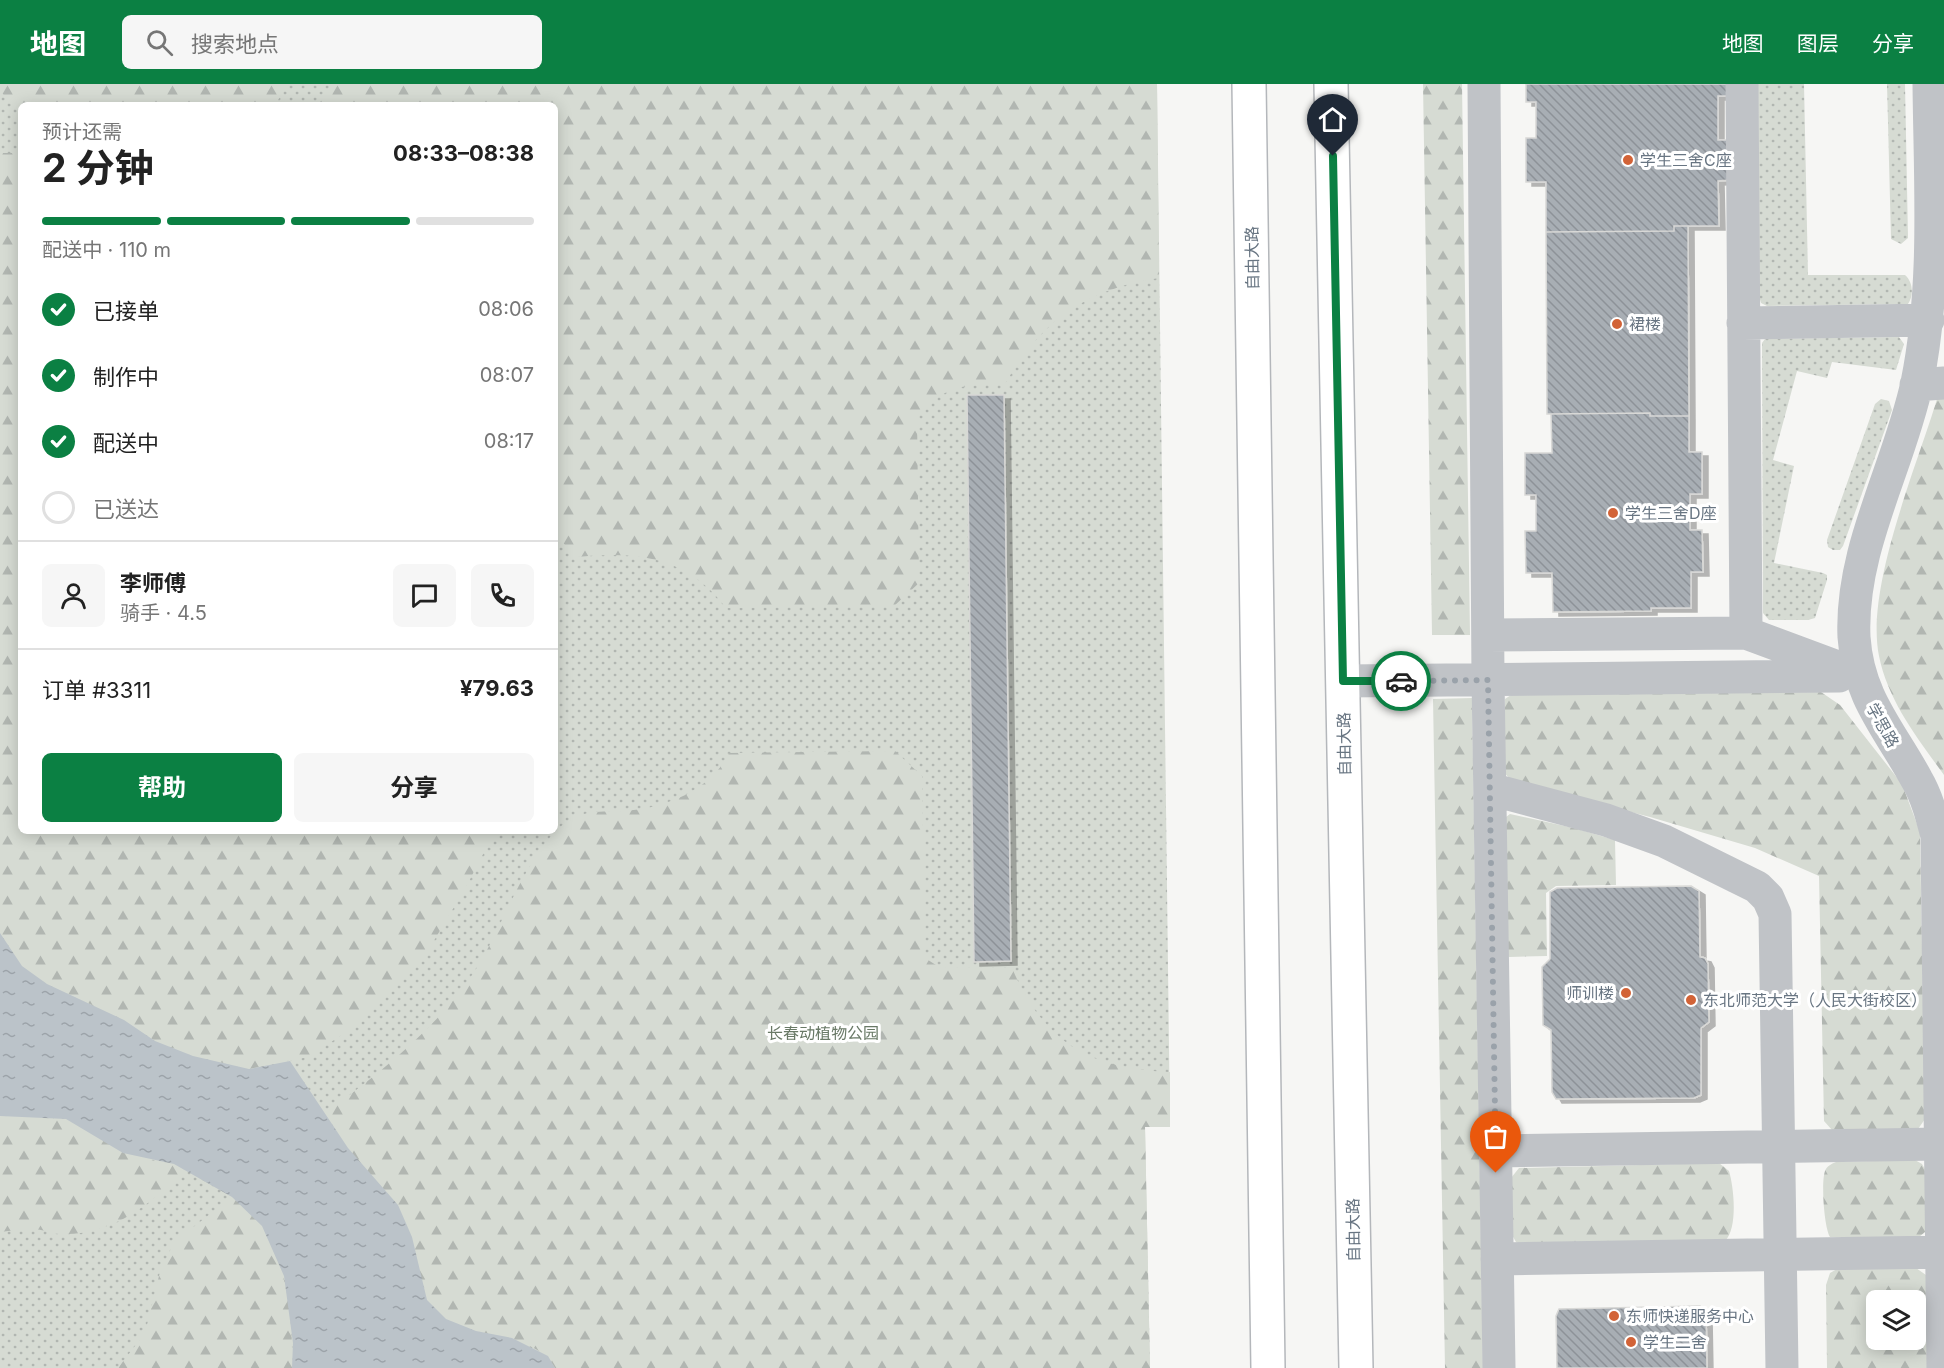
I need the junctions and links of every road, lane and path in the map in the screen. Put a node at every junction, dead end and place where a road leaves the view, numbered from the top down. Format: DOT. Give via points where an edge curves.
graph roads {
  1 [pos="1250,84"];
  2 [pos="1332,84"];
  3 [pos="1484,84"];
  4 [pos="1742,84"];
  5 [pos="1929,84"];
  6 [pos="1928,320"];
  7 [pos="1743,323"];
  8 [pos="1930,384"];
  9 [pos="1746,633"];
  10 [pos="1488,635"];
  11 [pos="1859,675"];
  12 [pos="1488,680"];
  13 [pos="1343,681"];
  14 [pos="1490,789"];
  15 [pos="1940,1144"];
  16 [pos="1778,1147"];
  17 [pos="1495,1151"];
  18 [pos="1942,1252"];
  19 [pos="1780,1254"];
  20 [pos="1497,1259"];
  21 [pos="1268,1368"];
  22 [pos="1356,1368"];
  23 [pos="1499,1368"];
  24 [pos="1782,1368"];
  25 [pos="1943,1368"];
  1 -- 21 [label="main road, 自由大路"];
  2 -- 13 [label="main road, 自由大路"];
  3 -- 10 [label="lane"];
  4 -- 7 [label="lane"];
  5 -- 6 [label="lane, 学思路" via="1932,257"];
  6 -- 7 [label="lane"];
  6 -- 8 [label="lane, 学思路"];
  7 -- 9 [label="lane"];
  8 -- 11 [label="lane, 学思路" via="1892,470 1864,553 1854,603"];
  9 -- 10 [label="lane"];
  9 -- 11 [label="lane"];
  10 -- 12 [label="lane"];
  11 -- 12 [label="lane"];
  11 -- 15 [label="lane, 学思路" via="1872,708 1918,780 1937,836"];
  12 -- 13 [label="lane"];
  12 -- 14 [label="lane"];
  13 -- 22 [label="main road, 自由大路"];
  14 -- 16 [label="lane" via="1606,820 1664,841 1757,887 1768,898 1775,914"];
  14 -- 17 [label="lane"];
  15 -- 16 [label="lane"];
  15 -- 18 [label="lane, 学思路"];
  16 -- 17 [label="lane"];
  16 -- 19 [label="lane"];
  17 -- 20 [label="lane"];
  18 -- 19 [label="lane"];
  18 -- 25 [label="lane, 学思路"];
  19 -- 20 [label="lane"];
  19 -- 24 [label="lane"];
  20 -- 23 [label="lane"];
}
